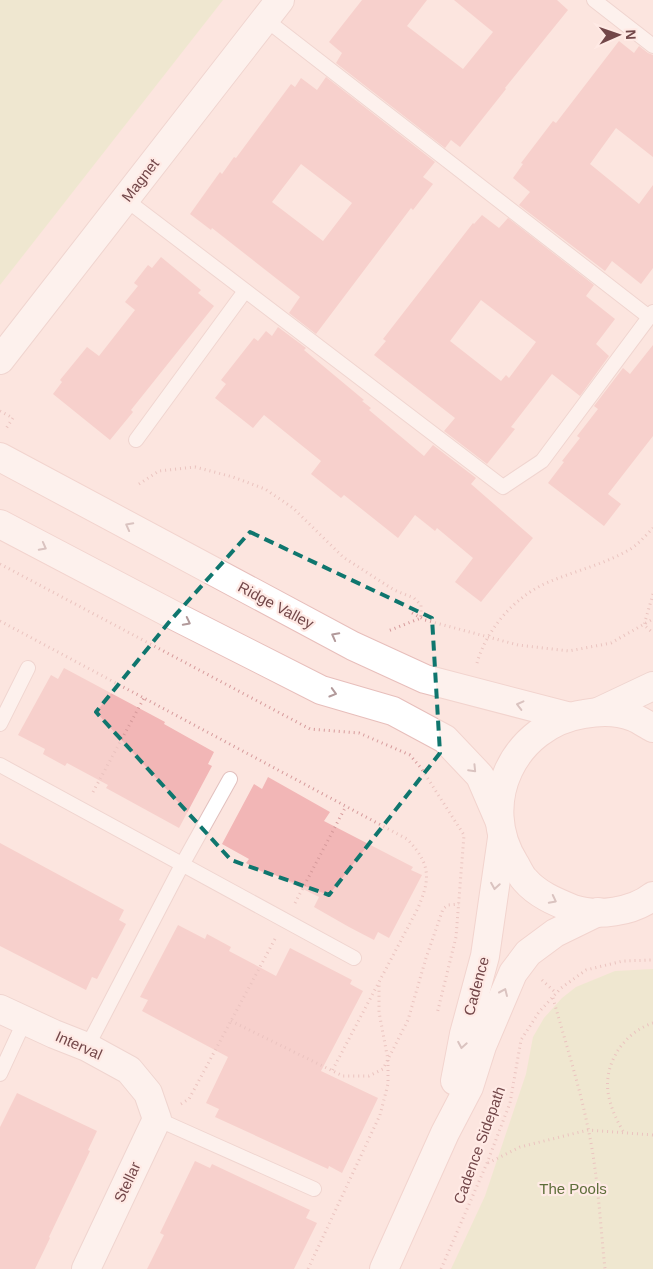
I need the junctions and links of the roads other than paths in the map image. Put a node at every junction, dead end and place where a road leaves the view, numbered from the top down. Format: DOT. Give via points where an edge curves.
graph roads {
  1 [pos="594,0"];
  2 [pos="272,9"];
  3 [pos="653,46"];
  4 [pos="125,199"];
  5 [pos="245,291"];
  6 [pos="651,315"];
  7 [pos="0,360"];
  8 [pos="136,440"];
  9 [pos="0,457"];
  10 [pos="0,524"];
  11 [pos="28,668"];
  12 [pos="653,686"];
  13 [pos="600,711"];
  14 [pos="567,716"];
  15 [pos="0,724"];
  16 [pos="653,728"];
  17 [pos="0,765"];
  18 [pos="230,779"];
  19 [pos="501,829"];
  20 [pos="183,864"];
  21 [pos="651,900"];
  22 [pos="598,912"];
  23 [pos="354,958"];
  24 [pos="0,1009"];
  25 [pos="25,1020"];
  26 [pos="87,1047"];
  27 [pos="0,1074"];
  28 [pos="157,1119"];
  29 [pos="445,1134"];
  30 [pos="314,1189"];
  31 [pos="86,1269"];
  32 [pos="384,1269"];
  1 -- 3 [label="lane"];
  2 -- 4 [label="main road, Magnet"];
  2 -- 6 [label="lane"];
  4 -- 5 [label="lane"];
  4 -- 7 [label="main road, Magnet"];
  5 -- 6 [label="lane" via="503,487 542,461"];
  5 -- 8 [label="lane"];
  14 -- 9 [label="main road, Ridge Valley, one-way" via="425,679 353,646"];
  10 -- 19 [label="main road, one-way" via="321,690 393,711 445,739 480,776"];
  11 -- 15 [label="lane"];
  12 -- 13 [label="main road"];
  13 -- 14 [label="main road"];
  13 -- 16 [label="main road" via="632,717"];
  14 -- 19 [label="main road, Cadence" via="538,732 515,756 502,787"];
  17 -- 20 [label="lane"];
  18 -- 20 [label="lane"];
  19 -- 22 [label="main road, one-way" via="507,852 525,880 551,901 582,912"];
  19 -- 29 [label="main road, Cadence, one-way" via="485,956 464,1034"];
  20 -- 23 [label="lane"];
  20 -- 26 [label="lane"];
  21 -- 22 [label="main road" via="614,912"];
  29 -- 22 [label="main road, Cadence, one-way" via="469,1087 482,1046 513,973 528,953 555,933"];
  24 -- 25 [label="main road, Interval"];
  25 -- 26 [label="main road, Interval"];
  25 -- 27 [label="lane"];
  26 -- 28 [label="main road, Interval" via="129,1070 148,1093"];
  28 -- 30 [label="lane"];
  28 -- 31 [label="main road, Stellar"];
  29 -- 32 [label="main road, Cadence"];
}
